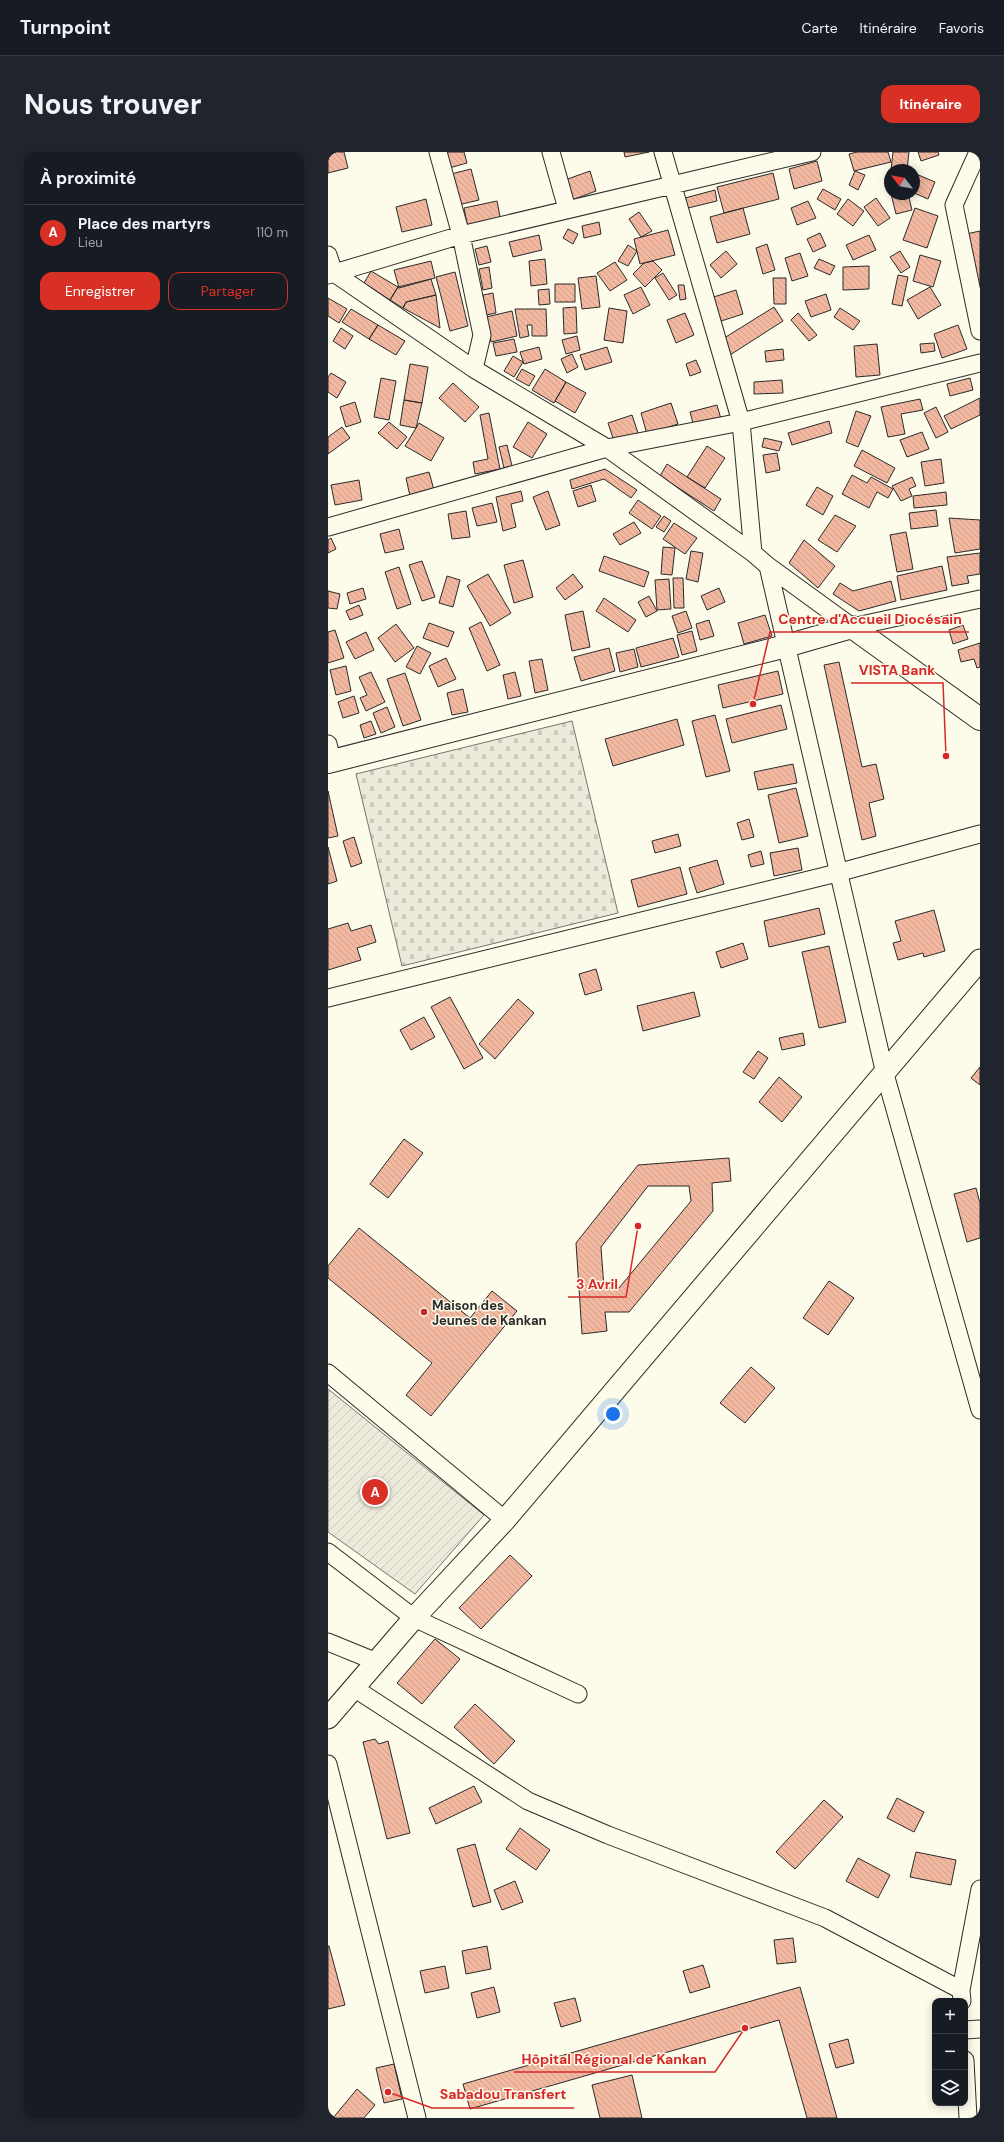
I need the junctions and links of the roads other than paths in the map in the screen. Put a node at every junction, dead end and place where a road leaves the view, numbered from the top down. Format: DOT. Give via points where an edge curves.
graph roads {
  1 [pos="438,152"];
  2 [pos="551,152"];
  3 [pos="663,152"];
  4 [pos="812,152"];
  5 [pos="978,152"];
  6 [pos="673,184"];
  7 [pos="567,209"];
  8 [pos="461,235"];
  9 [pos="328,255"];
  10 [pos="331,274"];
  11 [pos="980,331"];
  12 [pos="980,363"];
  13 [pos="474,369"];
  14 [pos="741,422"];
  15 [pos="607,448"];
  16 [pos="328,527"];
  17 [pos="753,552"];
  18 [pos="768,566"];
  19 [pos="980,599"];
  20 [pos="852,628"];
  21 [pos="786,646"];
  22 [pos="980,719"];
  23 [pos="329,755"];
  24 [pos="980,834"];
  25 [pos="837,873"];
  26 [pos="980,960"];
  27 [pos="328,998"];
  28 [pos="885,1074"];
  29 [pos="328,1373"];
  30 [pos="980,1410"];
  31 [pos="505,1520"];
  32 [pos="328,1552"];
  33 [pos="414,1618"];
  34 [pos="328,1642"];
  35 [pos="377,1662"];
  36 [pos="354,1688"];
  37 [pos="578,1694"];
  38 [pos="328,1718"];
  39 [pos="328,1764"];
  40 [pos="980,1889"];
  41 [pos="961,1996"];
  42 [pos="968,2030"];
  43 [pos="980,2030"];
  44 [pos="966,2070"];
  45 [pos="417,2118"];
  46 [pos="968,2118"];
  1 -- 8 [label="street"];
  2 -- 7 [label="street"];
  3 -- 6 [label="street"];
  4 -- 6 [label="street"];
  5 -- 11 [label="street" via="954,205"];
  6 -- 7 [label="street"];
  6 -- 14 [label="street"];
  7 -- 8 [label="street"];
  8 -- 10 [label="street"];
  8 -- 13 [label="street" via="482,335"];
  9 -- 10 [label="street"];
  10 -- 13 [label="street"];
  12 -- 14 [label="street"];
  13 -- 15 [label="street"];
  14 -- 15 [label="street"];
  14 -- 17 [label="street"];
  15 -- 16 [label="street"];
  15 -- 17 [label="street"];
  17 -- 18 [label="street"];
  18 -- 20 [label="street"];
  18 -- 21 [label="street"];
  19 -- 20 [label="street"];
  20 -- 21 [label="highway"];
  20 -- 22 [label="highway"];
  21 -- 23 [label="highway"];
  21 -- 25 [label="street"];
  24 -- 25 [label="street"];
  25 -- 27 [label="street"];
  25 -- 28 [label="street"];
  26 -- 28 [label="main road"];
  28 -- 30 [label="street"];
  28 -- 31 [label="main road"];
  29 -- 31 [label="street"];
  31 -- 33 [label="main road"];
  32 -- 33 [label="street"];
  33 -- 35 [label="main road"];
  33 -- 37 [label="street"];
  34 -- 35 [label="street"];
  35 -- 36 [label="main road"];
  36 -- 38 [label="main road"];
  36 -- 41 [label="street" via="528,1800 608,1835 825,1918"];
  39 -- 45 [label="street"];
  40 -- 41 [label="street"];
  42 -- 43 [label="street"];
  44 -- 46 [label="street"];
}
